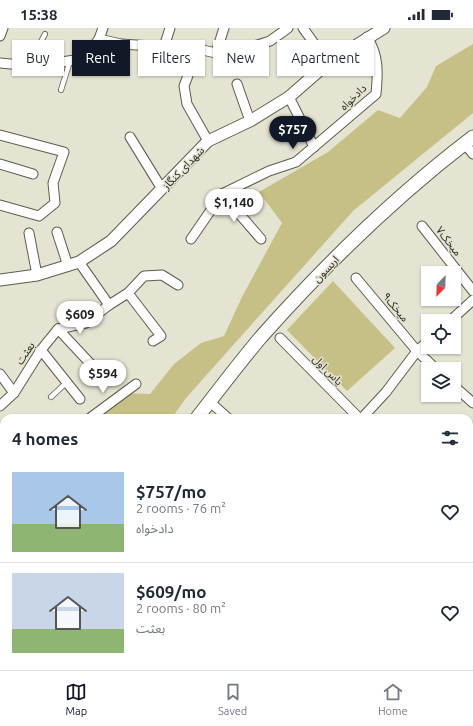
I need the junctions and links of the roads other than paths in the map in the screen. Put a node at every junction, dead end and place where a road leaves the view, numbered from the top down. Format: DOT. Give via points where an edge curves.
graph roads {
  1 [pos="3,28"];
  2 [pos="103,28"];
  3 [pos="170,28"];
  4 [pos="224,28"];
  5 [pos="288,28"];
  6 [pos="303,28"];
  7 [pos="384,28"];
  8 [pos="45,34"];
  9 [pos="0,36"];
  10 [pos="367,37"];
  11 [pos="99,39"];
  12 [pos="42,40"];
  13 [pos="166,40"];
  14 [pos="220,40"];
  15 [pos="312,40"];
  16 [pos="362,40"];
  17 [pos="269,41"];
  18 [pos="138,45"];
  19 [pos="70,61"];
  20 [pos="64,62"];
  21 [pos="0,63"];
  22 [pos="12,64"];
  23 [pos="188,76"];
  24 [pos="313,76"];
  25 [pos="237,84"];
  26 [pos="61,90"];
  27 [pos="289,97"];
  28 [pos="250,121"];
  29 [pos="0,135"];
  30 [pos="130,137"];
  31 [pos="469,140"];
  32 [pos="208,142"];
  33 [pos="314,147"];
  34 [pos="473,154"];
  35 [pos="0,164"];
  36 [pos="33,174"];
  37 [pos="162,189"];
  38 [pos="222,194"];
  39 [pos="0,205"];
  40 [pos="422,226"];
  41 [pos="57,232"];
  42 [pos="29,233"];
  43 [pos="191,239"];
  44 [pos="261,239"];
  45 [pos="79,262"];
  46 [pos="68,266"];
  47 [pos="37,275"];
  48 [pos="356,278"];
  49 [pos="0,280"];
  50 [pos="178,285"];
  51 [pos="473,291"];
  52 [pos="128,292"];
  53 [pos="473,300"];
  54 [pos="109,305"];
  55 [pos="458,314"];
  56 [pos="58,329"];
  57 [pos="280,338"];
  58 [pos="153,341"];
  59 [pos="421,347"];
  60 [pos="41,350"];
  61 [pos="417,351"];
  62 [pos="429,362"];
  63 [pos="0,374"];
  64 [pos="101,375"];
  65 [pos="67,382"];
  66 [pos="136,384"];
  67 [pos="461,392"];
  68 [pos="14,393"];
  69 [pos="51,397"];
  70 [pos="80,399"];
  71 [pos="210,402"];
  72 [pos="473,403"];
  73 [pos="0,406"];
  74 [pos="95,414"];
  75 [pos="200,414"];
  76 [pos="224,414"];
  77 [pos="356,414"];
  78 [pos="364,414"];
  1 -- 9 [label="street"];
  2 -- 11 [label="street"];
  3 -- 13 [label="street"];
  4 -- 14 [label="street"];
  5 -- 17 [label="street"];
  6 -- 15 [label="street"];
  7 -- 10 [label="street, شهدای کنگاز"];
  8 -- 12 [label="lane"];
  10 -- 16 [label="street, شهدای کنگاز"];
  10 -- 33 [label="street, دادخواه" via="375,49 376,94"];
  11 -- 18 [label="street"];
  11 -- 19 [label="street" via="85,58"];
  19 -- 20 [label="street"];
  19 -- 26 [label="lane"];
  21 -- 22 [label="street"];
  23 -- 32 [label="street" via="184,86 187,104"];
  24 -- 27 [label="street, شهدای کنگاز"];
  25 -- 28 [label="street"];
  27 -- 28 [label="street, شهدای کنگاز"];
  27 -- 33 [label="street"];
  28 -- 32 [label="street, شهدای کنگاز"];
  29 -- 39 [label="street" via="64,152 53,183 55,203 39,216"];
  30 -- 37 [label="street"];
  31 -- 34 [label="street"];
  31 -- 71 [label="main road, اریسون" via="397,201 338,257 261,338"];
  32 -- 37 [label="street, شهدای کنگاز"];
  33 -- 38 [label="street, دادخواه" via="296,162 262,174"];
  35 -- 36 [label="street"];
  37 -- 45 [label="street, شهدای کنگاز" via="111,241"];
  38 -- 43 [label="street, دادخواه"];
  38 -- 44 [label="street"];
  40 -- 51 [label="street, میخک۷"];
  41 -- 46 [label="street"];
  42 -- 47 [label="street"];
  45 -- 46 [label="street, شهدای کنگاز"];
  45 -- 54 [label="street"];
  46 -- 47 [label="street, شهدای کنگاز"];
  47 -- 49 [label="street, شهدای کنگاز"];
  48 -- 61 [label="street, میخک۹"];
  50 -- 52 [label="street" via="162,275 144,276"];
  52 -- 54 [label="street"];
  52 -- 58 [label="street" via="161,336"];
  53 -- 55 [label="street"];
  54 -- 56 [label="street" via="86,323"];
  56 -- 60 [label="street, بعثت"];
  56 -- 64 [label="street"];
  57 -- 77 [label="street, یاس اول"];
  59 -- 61 [label="street"];
  60 -- 65 [label="street"];
  60 -- 68 [label="street, بعثت"];
  61 -- 62 [label="street, میخک۹"];
  61 -- 78 [label="street" via="386,392"];
  63 -- 68 [label="street"];
  65 -- 69 [label="lane"];
  65 -- 70 [label="street"];
  66 -- 74 [label="street"];
  67 -- 72 [label="street"];
  68 -- 73 [label="street, بعثت"];
  71 -- 75 [label="main road, اریسون"];
  71 -- 76 [label="street"];
}
